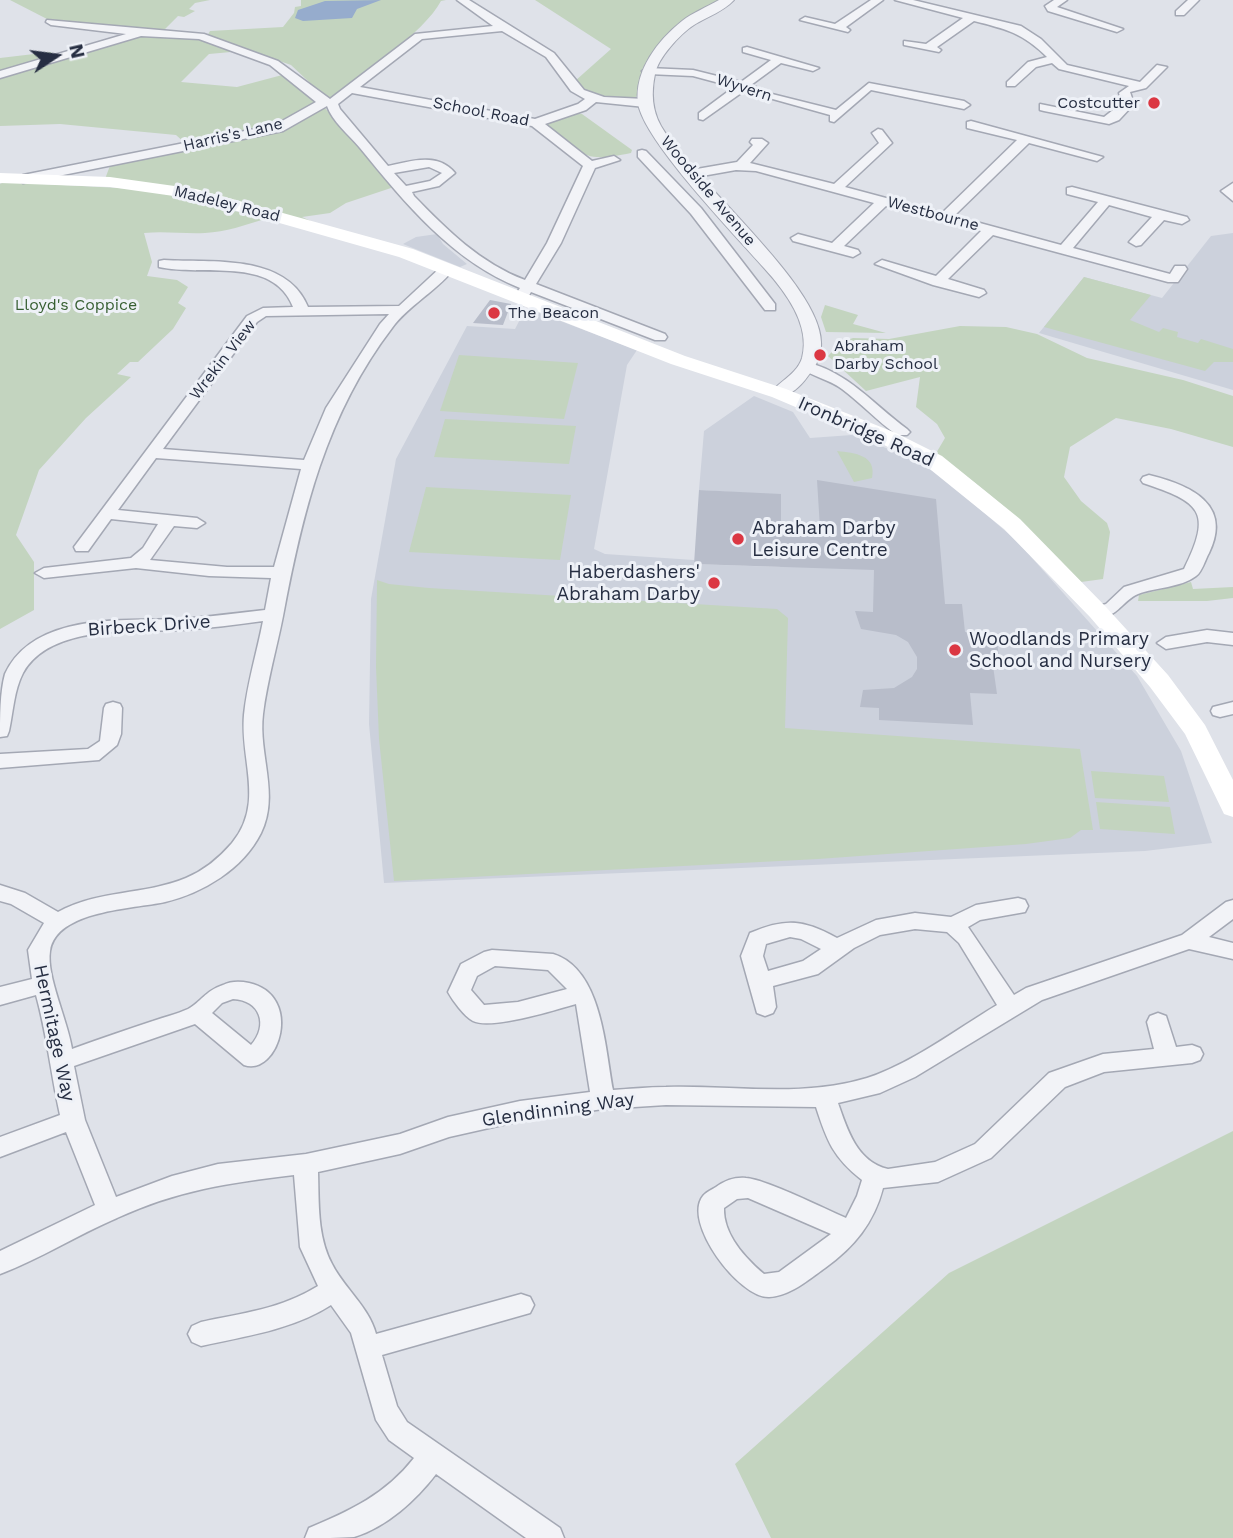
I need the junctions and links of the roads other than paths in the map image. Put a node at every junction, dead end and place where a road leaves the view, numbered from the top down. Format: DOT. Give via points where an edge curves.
graph roads {
  1 [pos="462,0"];
  2 [pos="728,0"];
  3 [pos="878,0"];
  4 [pos="900,0"];
  5 [pos="1062,0"];
  6 [pos="1190,1"];
  7 [pos="921,2"];
  8 [pos="1180,13"];
  9 [pos="972,17"];
  10 [pos="805,20"];
  11 [pos="51,22"];
  12 [pos="502,27"];
  13 [pos="1117,29"];
  14 [pos="143,33"];
  15 [pos="908,43"];
  16 [pos="747,50"];
  17 [pos="779,59"];
  18 [pos="1054,59"];
  19 [pos="1161,67"];
  20 [pos="813,68"];
  21 [pos="648,71"];
  22 [pos="0,75"];
  23 [pos="1011,84"];
  24 [pos="743,86"];
  25 [pos="1142,86"];
  26 [pos="350,89"];
  27 [pos="594,98"];
  28 [pos="328,102"];
  29 [pos="645,103"];
  30 [pos="964,105"];
  31 [pos="1044,107"];
  32 [pos="703,116"];
  33 [pos="536,123"];
  34 [pos="971,125"];
  35 [pos="878,133"];
  36 [pos="1026,139"];
  37 [pos="756,142"];
  38 [pos="642,155"];
  39 [pos="1097,157"];
  40 [pos="614,160"];
  41 [pos="590,165"];
  42 [pos="745,166"];
  43 [pos="388,170"];
  44 [pos="691,174"];
  45 [pos="0,178"];
  46 [pos="23,179"];
  47 [pos="1233,187"];
  48 [pos="837,188"];
  49 [pos="404,190"];
  50 [pos="1072,191"];
  51 [pos="1233,197"];
  52 [pos="884,200"];
  53 [pos="1106,200"];
  54 [pos="719,206"];
  55 [pos="696,211"];
  56 [pos="1161,215"];
  57 [pos="945,217"];
  58 [pos="1182,220"];
  59 [pos="990,229"];
  60 [pos="798,238"];
  61 [pos="1136,242"];
  62 [pos="835,248"];
  63 [pos="1065,249"];
  64 [pos="853,253"];
  65 [pos="164,264"];
  66 [pos="882,264"];
  67 [pos="446,270"];
  68 [pos="1173,278"];
  69 [pos="938,282"];
  70 [pos="525,291"];
  71 [pos="979,293"];
  72 [pos="770,307"];
  73 [pos="402,310"];
  74 [pos="302,311"];
  75 [pos="660,337"];
  76 [pos="806,366"];
  77 [pos="779,393"];
  78 [pos="902,432"];
  79 [pos="151,453"];
  80 [pos="310,466"];
  81 [pos="1149,480"];
  82 [pos="110,514"];
  83 [pos="169,520"];
  84 [pos="197,523"];
  85 [pos="82,547"];
  86 [pos="136,564"];
  87 [pos="281,572"];
  88 [pos="44,573"];
  89 [pos="1098,612"];
  90 [pos="275,614"];
  91 [pos="1233,639"];
  92 [pos="1166,643"];
  93 [pos="113,708"];
  94 [pos="0,731"];
  95 [pos="0,761"];
  96 [pos="1233,807"];
  97 [pos="0,893"];
  98 [pos="1018,906"];
  99 [pos="1233,908"];
  100 [pos="58,922"];
  101 [pos="953,925"];
  102 [pos="1189,941"];
  103 [pos="838,949"];
  104 [pos="1233,951"];
  105 [pos="761,981"];
  106 [pos="44,984"];
  107 [pos="580,994"];
  108 [pos="0,996"];
  109 [pos="765,1007"];
  110 [pos="1010,1007"];
  111 [pos="198,1014"];
  112 [pos="1158,1022"];
  113 [pos="62,1061"];
  114 [pos="824,1097"];
  115 [pos="603,1100"];
  116 [pos="73,1120"];
  117 [pos="0,1147"];
  118 [pos="306,1164"];
  119 [pos="875,1176"];
  120 [pos="109,1210"];
  121 [pos="851,1231"];
  122 [pos="0,1263"];
  123 [pos="334,1289"];
  124 [pos="521,1306"];
  125 [pos="201,1334"];
  126 [pos="370,1348"];
  127 [pos="432,1457"];
  128 [pos="319,1538"];
  129 [pos="550,1538"];
  1 -- 12 [label="street"];
  2 -- 21 [label="street" via="686,24"];
  3 -- 10 [label="street" via="841,29"];
  4 -- 7 [label="street"];
  5 -- 13 [label="street" via="1053,3 1052,9"];
  6 -- 8 [label="street"];
  7 -- 9 [label="street"];
  9 -- 15 [label="street" via="932,49"];
  9 -- 18 [label="street" via="1017,28"];
  11 -- 14 [label="street"];
  12 -- 26 [label="street, Harris's Lane" via="419,36"];
  12 -- 27 [label="street" via="546,51 575,89"];
  14 -- 22 [label="street"];
  14 -- 28 [label="street" via="200,36 237,47 274,63"];
  16 -- 17 [label="street"];
  17 -- 20 [label="street"];
  17 -- 24 [label="street"];
  18 -- 23 [label="street" via="1032,64"];
  18 -- 25 [label="street" via="1063,67"];
  19 -- 25 [label="street"];
  21 -- 24 [label="street, Wyvern" via="693,73"];
  21 -- 29 [label="street"];
  24 -- 30 [label="street, Wyvern" via="836,116 869,86"];
  24 -- 32 [label="street"];
  25 -- 31 [label="street" via="1120,92 1128,104 1105,121"];
  26 -- 28 [label="street, Harris's Lane"];
  26 -- 33 [label="street, School Road"];
  27 -- 29 [label="street"];
  27 -- 33 [label="street" via="582,107"];
  28 -- 43 [label="street"];
  28 -- 46 [label="street, Harris's Lane" via="279,128"];
  29 -- 44 [label="street, Woodside Avenue" via="663,140"];
  33 -- 41 [label="street, School Road"];
  34 -- 36 [label="street"];
  35 -- 48 [label="street" via="886,143"];
  36 -- 39 [label="street"];
  36 -- 57 [label="street"];
  37 -- 42 [label="street" via="762,143 743,161"];
  38 -- 55 [label="street"];
  40 -- 41 [label="street"];
  41 -- 70 [label="street" via="554,243"];
  42 -- 44 [label="street, Westbourne"];
  42 -- 48 [label="street, Westbourne"];
  43 -- 49 [label="street"];
  43 -- 49 [label="street" via="423,163 440,165 449,173 433,184"];
  44 -- 54 [label="street, Woodside Avenue"];
  45 -- 46 [label="main road, Madeley Road"];
  46 -- 67 [label="main road, Madeley Road" via="110,182 196,194 406,253"];
  47 -- 51 [label="street" via="1227,191"];
  48 -- 52 [label="street, Westbourne"];
  49 -- 70 [label="street" via="464,252"];
  50 -- 53 [label="street"];
  52 -- 57 [label="street, Westbourne"];
  52 -- 62 [label="street"];
  53 -- 56 [label="street"];
  53 -- 63 [label="street"];
  54 -- 55 [label="street"];
  54 -- 76 [label="street, Woodside Avenue" via="802,305 813,341"];
  55 -- 72 [label="street"];
  56 -- 58 [label="street"];
  56 -- 61 [label="street"];
  57 -- 59 [label="street, Westbourne"];
  59 -- 63 [label="street, Westbourne"];
  59 -- 69 [label="street"];
  60 -- 62 [label="street"];
  62 -- 64 [label="street"];
  63 -- 68 [label="street, Westbourne"];
  65 -- 74 [label="street" via="266,273 300,298"];
  66 -- 69 [label="street"];
  67 -- 70 [label="main road, Ironbridge Road"];
  67 -- 73 [label="street"];
  69 -- 71 [label="street"];
  70 -- 75 [label="street"];
  70 -- 77 [label="main road, Ironbridge Road" via="678,360"];
  73 -- 74 [label="street, Wrekin View"];
  73 -- 80 [label="street" via="387,324 334,408"];
  74 -- 79 [label="street, Wrekin View" via="263,312 252,319"];
  76 -- 77 [label="street"];
  76 -- 78 [label="street" via="831,373 861,405"];
  77 -- 89 [label="main road, Ironbridge Road" via="934,461 1012,524"];
  79 -- 80 [label="street"];
  79 -- 82 [label="street, Wrekin View"];
  80 -- 87 [label="street"];
  81 -- 89 [label="street" via="1204,508 1209,520 1204,546 1191,572 1130,591 1112,608"];
  82 -- 83 [label="street"];
  82 -- 85 [label="street, Wrekin View"];
  83 -- 84 [label="street"];
  83 -- 86 [label="street"];
  86 -- 87 [label="street" via="211,572"];
  86 -- 88 [label="street"];
  87 -- 90 [label="street"];
  89 -- 96 [label="main road, Ironbridge Road" via="1196,731"];
  90 -- 94 [label="street, Birbeck Drive" via="100,628 37,648 16,669"];
  90 -- 100 [label="street" via="253,716 259,812 245,842 225,865 196,882 152,897 86,908"];
  91 -- 92 [label="street" via="1207,636"];
  93 -- 95 [label="street" via="108,745 92,755"];
  97 -- 100 [label="street" via="18,898"];
  98 -- 101 [label="street" via="976,913"];
  99 -- 102 [label="street, Glendinning Way"];
  100 -- 106 [label="street, Hermitage Way" via="39,950"];
  101 -- 103 [label="street" via="915,921 876,928"];
  101 -- 110 [label="street" via="966,937"];
  102 -- 104 [label="street"];
  102 -- 110 [label="street, Glendinning Way" via="1034,994"];
  103 -- 105 [label="street" via="810,968"];
  103 -- 105 [label="street" via="806,930 777,929 757,939 752,956"];
  105 -- 109 [label="street"];
  106 -- 108 [label="street"];
  106 -- 113 [label="street, Hermitage Way"];
  107 -- 107 [label="street" via="553,962 492,958 469,970 459,992 479,1014 518,1011"];
  107 -- 115 [label="street" via="587,1004"];
  110 -- 114 [label="street, Glendinning Way" via="907,1070 872,1086"];
  111 -- 113 [label="street"];
  112 -- 119 [label="street" via="1180,1055 1103,1063 1057,1080 983,1151 938,1172 888,1179"];
  113 -- 116 [label="street, Hermitage Way"];
  114 -- 115 [label="street, Glendinning Way"];
  114 -- 119 [label="street" via="840,1143"];
  115 -- 118 [label="street, Glendinning Way" via="508,1114"];
  116 -- 117 [label="street"];
  116 -- 120 [label="street, Hermitage Way"];
  118 -- 120 [label="street, Glendinning Way" via="218,1174"];
  118 -- 123 [label="street" via="312,1247"];
  119 -- 121 [label="street" via="863,1213"];
  120 -- 122 [label="street, Glendinning Way"];
  121 -- 121 [label="street" via="789,1280 761,1285 750,1279 710,1216 722,1194 749,1188"];
  123 -- 125 [label="street" via="280,1317"];
  123 -- 126 [label="street" via="362,1328"];
  124 -- 126 [label="street"];
  126 -- 127 [label="street" via="385,1411 398,1431"];
  127 -- 128 [label="street" via="391,1504"];
  127 -- 129 [label="street"];
}
